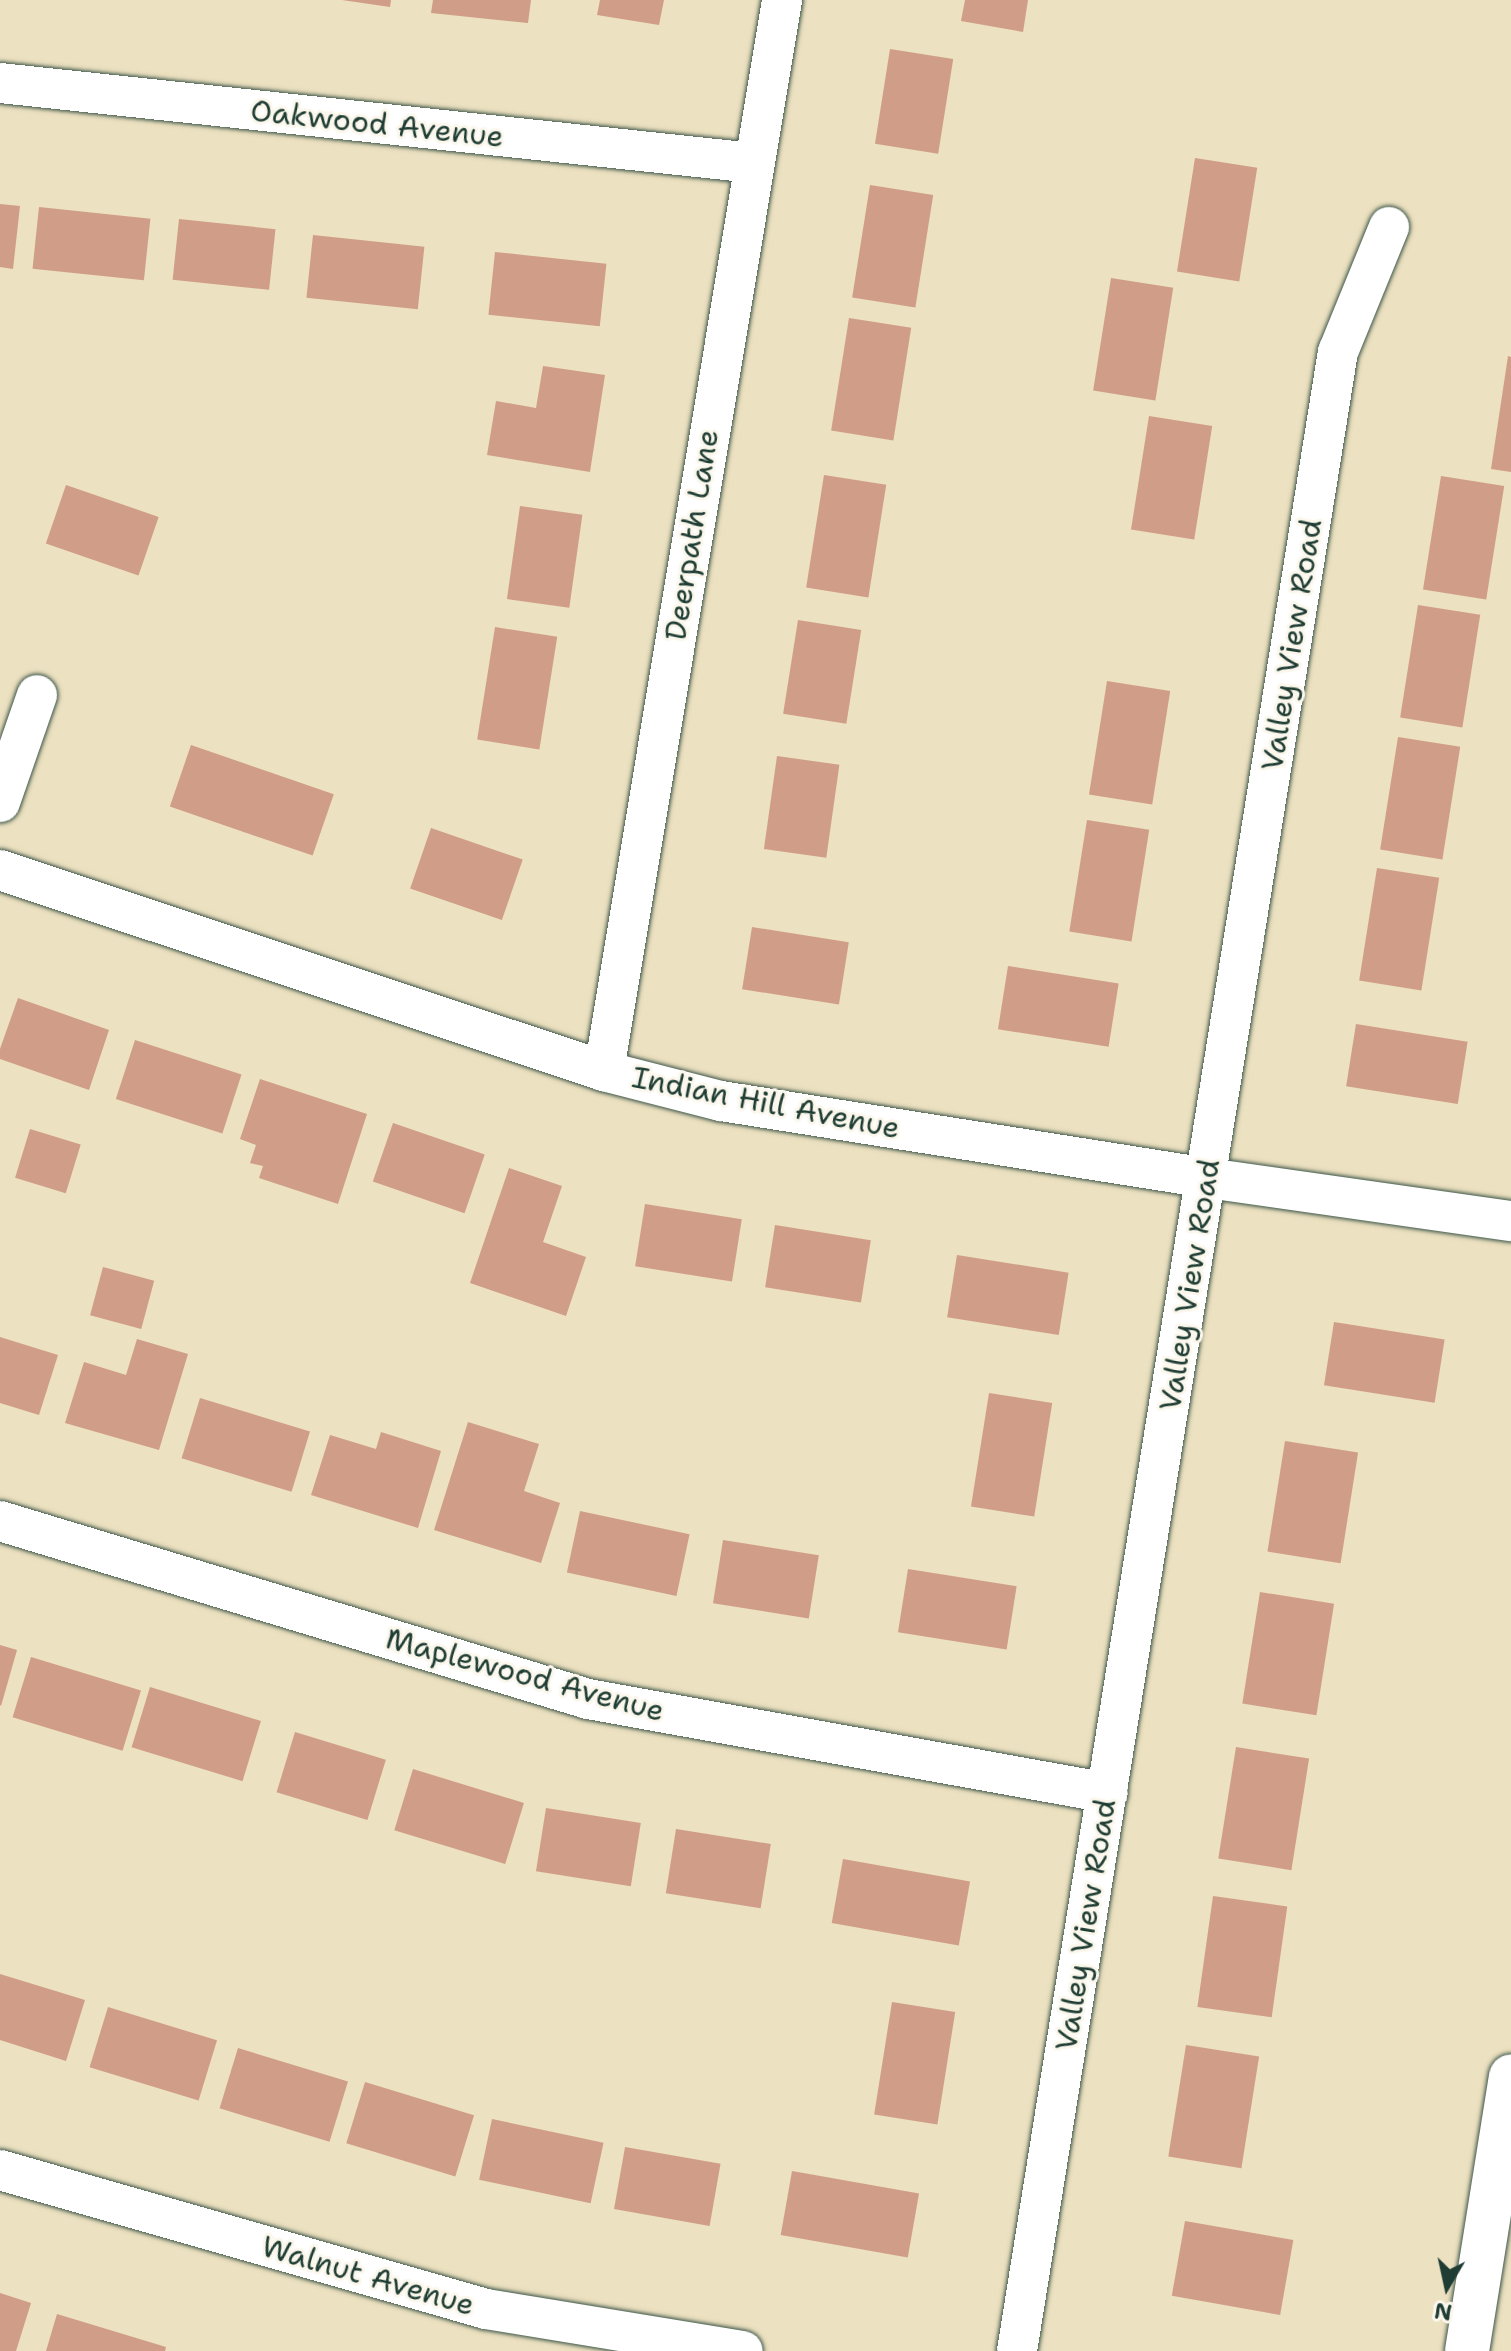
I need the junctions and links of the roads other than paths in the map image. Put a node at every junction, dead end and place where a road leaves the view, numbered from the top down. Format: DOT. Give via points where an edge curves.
graph roads {
  1 [pos="782,0"];
  2 [pos="0,83"];
  3 [pos="754,163"];
  4 [pos="1389,227"];
  5 [pos="37,695"];
  6 [pos="0,802"];
  7 [pos="0,870"];
  8 [pos="604,1071"];
  9 [pos="1208,1178"];
  10 [pos="1511,1221"];
  11 [pos="0,1521"];
  12 [pos="1108,1793"];
  13 [pos="1511,2076"];
  14 [pos="0,2170"];
  15 [pos="743,2351"];
  16 [pos="1017,2351"];
  17 [pos="1467,2351"];
  1 -- 3 [label="street, Deerpath Lane"];
  2 -- 3 [label="street, Oakwood Avenue"];
  3 -- 8 [label="street, Deerpath Lane"];
  4 -- 9 [label="street, Valley View Road" via="1338,352"];
  5 -- 6 [label="street"];
  7 -- 8 [label="street, Indian Hill Avenue"];
  8 -- 9 [label="street, Indian Hill Avenue" via="721,1101"];
  9 -- 10 [label="street, Indian Hill Avenue"];
  9 -- 12 [label="street, Valley View Road"];
  11 -- 12 [label="street, Maplewood Avenue" via="588,1699"];
  12 -- 16 [label="street, Valley View Road"];
  13 -- 17 [label="main road"];
  14 -- 15 [label="street, Walnut Avenue" via="486,2309"];
}
